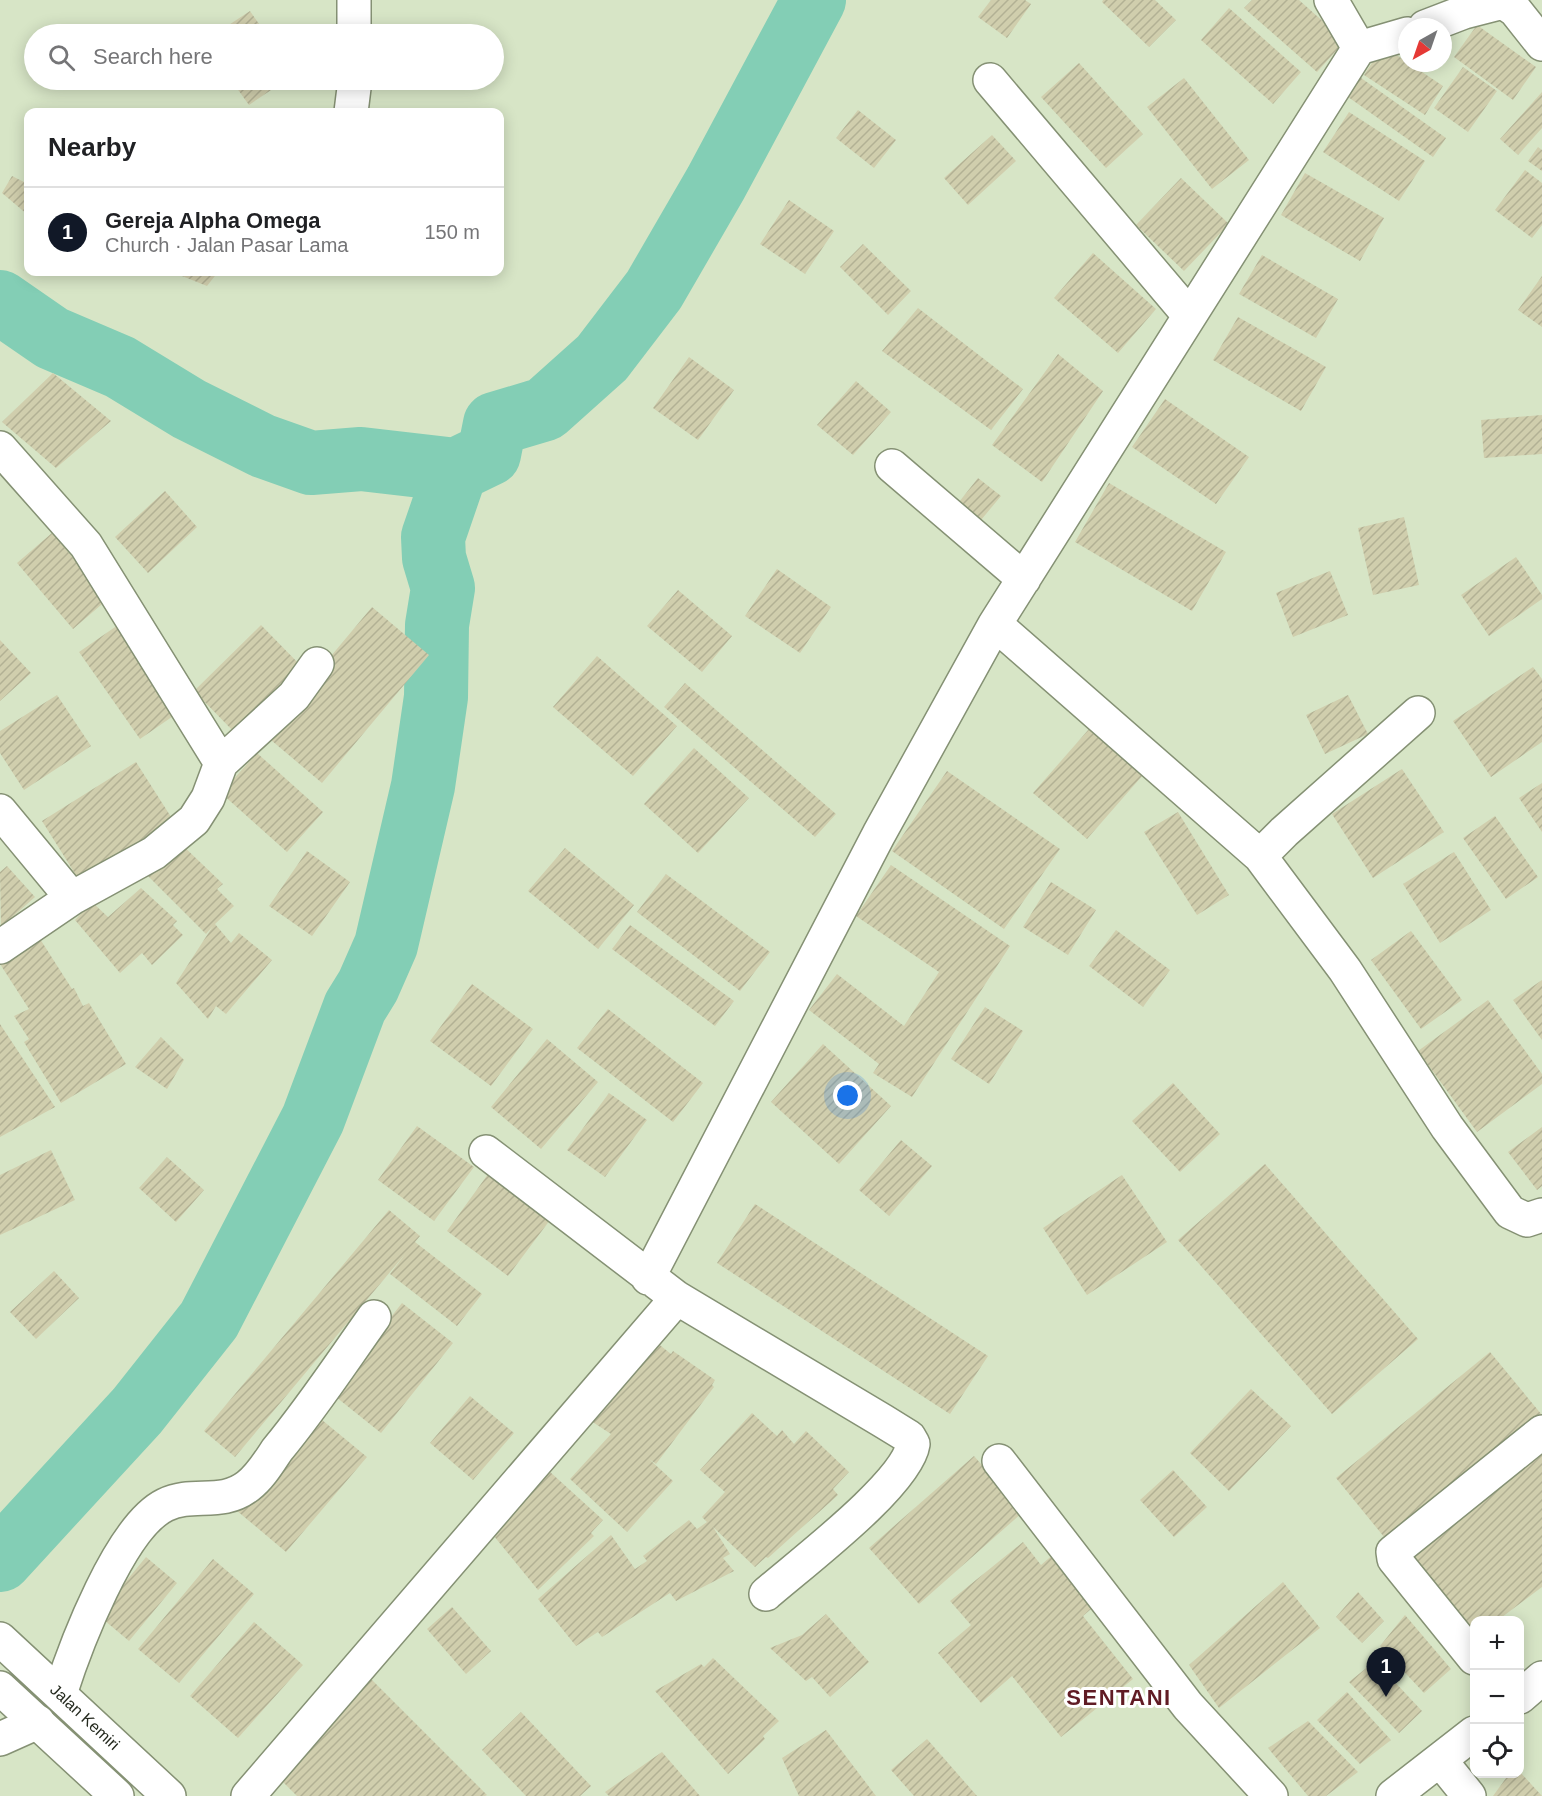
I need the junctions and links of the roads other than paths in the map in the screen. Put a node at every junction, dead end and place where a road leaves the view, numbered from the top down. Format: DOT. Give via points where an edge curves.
graph roads {
  1 [pos="354,0"];
  2 [pos="1331,0"];
  3 [pos="1448,18"];
  4 [pos="354,24"];
  5 [pos="1398,37"];
  6 [pos="1542,44"];
  7 [pos="1359,48"];
  8 [pos="990,80"];
  9 [pos="354,90"];
  10 [pos="352,108"];
  11 [pos="1189,315"];
  12 [pos="0,448"];
  13 [pos="892,466"];
  14 [pos="1024,579"];
  15 [pos="995,624"];
  16 [pos="317,664"];
  17 [pos="1418,713"];
  18 [pos="222,763"];
  19 [pos="0,811"];
  20 [pos="1260,856"];
  21 [pos="72,898"];
  22 [pos="0,947"];
  23 [pos="486,1152"];
  24 [pos="1542,1215"];
  25 [pos="648,1278"];
  26 [pos="677,1298"];
  27 [pos="374,1317"];
  28 [pos="1542,1432"];
  29 [pos="999,1461"];
  30 [pos="766,1594"];
  31 [pos="0,1639"];
  32 [pos="1470,1653"];
  33 [pos="1542,1678"];
  34 [pos="50,1684"];
  35 [pos="1524,1694"];
  36 [pos="18,1704"];
  37 [pos="1470,1736"];
  38 [pos="0,1739"];
  39 [pos="1440,1760"];
  40 [pos="117,1796"];
  41 [pos="169,1796"];
  42 [pos="248,1796"];
  43 [pos="1271,1796"];
  44 [pos="1393,1796"];
  45 [pos="1469,1796"];
  1 -- 4 [label="main road"];
  2 -- 7 [label="main road"];
  3 -- 6 [label="main road" via="1503,2 1515,10"];
  5 -- 7 [label="main road"];
  7 -- 11 [label="main road"];
  8 -- 11 [label="main road"];
  9 -- 10 [label="main road"];
  11 -- 14 [label="main road"];
  12 -- 18 [label="main road" via="86,545"];
  13 -- 14 [label="main road"];
  14 -- 15 [label="main road"];
  15 -- 20 [label="main road"];
  15 -- 25 [label="main road" via="879,834"];
  16 -- 18 [label="main road" via="294,696"];
  17 -- 20 [label="main road"];
  18 -- 21 [label="main road" via="194,820 154,853"];
  19 -- 21 [label="main road"];
  20 -- 24 [label="main road" via="1345,970 1447,1127 1510,1212 1527,1220"];
  21 -- 22 [label="main road"];
  23 -- 25 [label="main road"];
  25 -- 26 [label="main road"];
  26 -- 30 [label="main road" via="909,1437 913,1444 906,1463 875,1499"];
  26 -- 42 [label="main road"];
  27 -- 34 [label="main road" via="250,1485 218,1499 177,1500 163,1506 145,1523 121,1555"];
  28 -- 32 [label="main road" via="1393,1552 1401,1568"];
  29 -- 43 [label="main road" via="1188,1706"];
  31 -- 34 [label="main road, Jalan Kemiri"];
  33 -- 35 [label="main road"];
  34 -- 41 [label="main road, Jalan Kemiri"];
  36 -- 38 [label="main road"];
  36 -- 40 [label="main road"];
  37 -- 39 [label="main road"];
  39 -- 44 [label="main road"];
  39 -- 45 [label="main road"];
}
